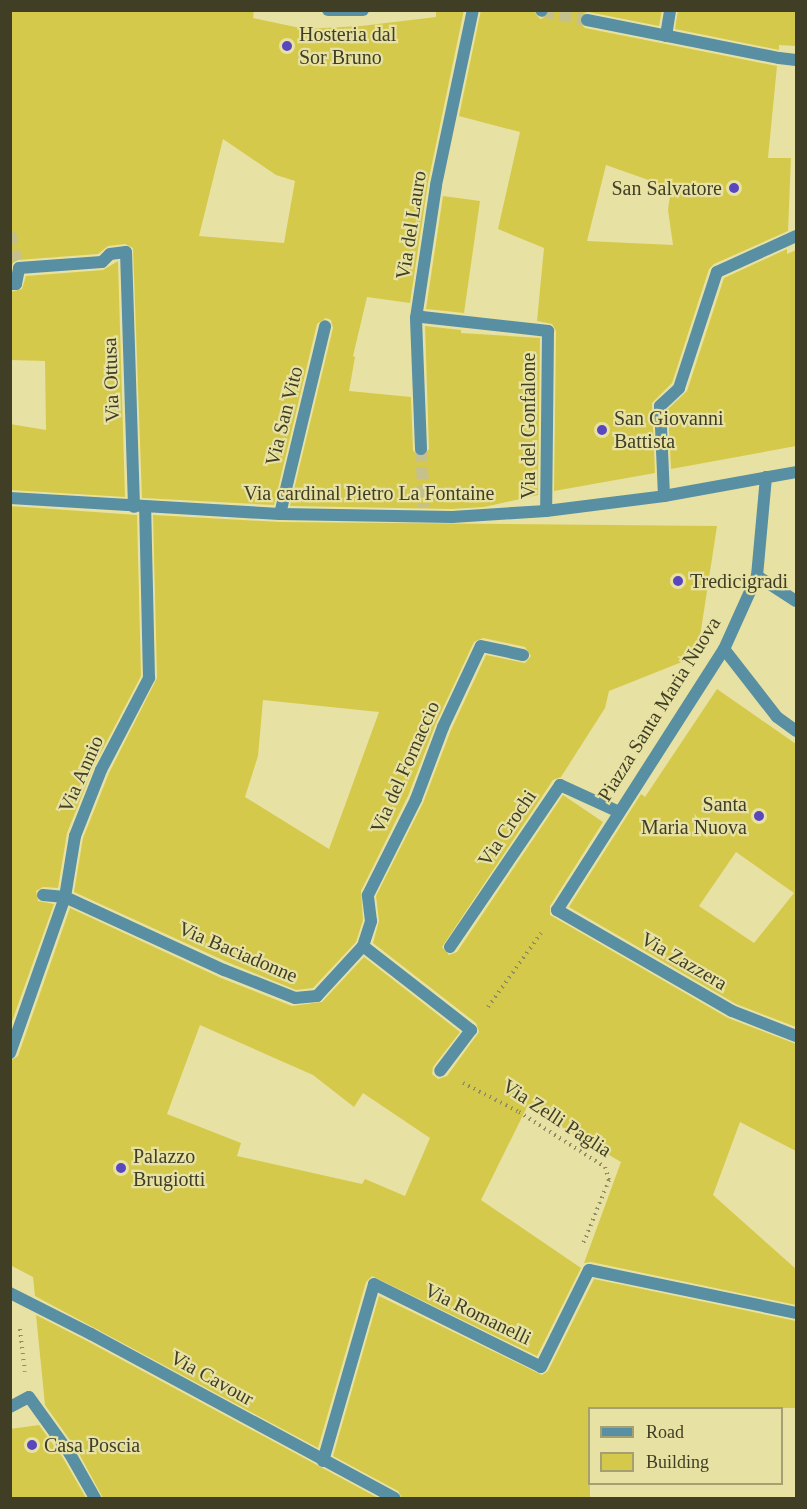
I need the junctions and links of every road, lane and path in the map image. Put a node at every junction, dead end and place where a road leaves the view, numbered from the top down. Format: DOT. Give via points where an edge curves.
graph roads {
  1 [pos="328,10"];
  2 [pos="363,10"];
  3 [pos="473,10"];
  4 [pos="670,10"];
  5 [pos="587,20"];
  6 [pos="666,36"];
  7 [pos="796,60"];
  8 [pos="793,238"];
  9 [pos="10,284"];
  10 [pos="416,318"];
  11 [pos="325,326"];
  12 [pos="422,449"];
  13 [pos="796,472"];
  14 [pos="766,477"];
  15 [pos="664,496"];
  16 [pos="10,498"];
  17 [pos="140,507"];
  18 [pos="546,511"];
  19 [pos="280,514"];
  20 [pos="757,576"];
  21 [pos="796,601"];
  22 [pos="724,648"];
  23 [pos="523,655"];
  24 [pos="796,731"];
  25 [pos="619,812"];
  26 [pos="43,895"];
  27 [pos="65,897"];
  28 [pos="557,910"];
  29 [pos="363,946"];
  30 [pos="450,946"];
  31 [pos="471,1030"];
  32 [pos="796,1036"];
  33 [pos="10,1053"];
  34 [pos="440,1071"];
  35 [pos="589,1270"];
  36 [pos="13,1295"];
  37 [pos="796,1313"];
  38 [pos="28,1397"];
  39 [pos="10,1407"];
  40 [pos="323,1461"];
  41 [pos="95,1498"];
  42 [pos="394,1498"];
  1 -- 2 [label="street"];
  3 -- 10 [label="street, Via del Lauro" via="436,185"];
  4 -- 6 [label="street"];
  5 -- 6 [label="street"];
  6 -- 7 [label="street"];
  8 -- 15 [label="street" via="717,272 679,388 660,406"];
  9 -- 17 [label="street, Via Ottusa" via="16,284 17,264 102,262 110,254 126,252"];
  10 -- 12 [label="street, Via del Lauro"];
  10 -- 18 [label="street, Via del Gonfalone" via="548,331"];
  11 -- 19 [label="street, Via San Vito"];
  13 -- 14 [label="street, Via cardinal Pietro La Fontaine"];
  14 -- 15 [label="street, Via cardinal Pietro La Fontaine"];
  14 -- 20 [label="street, Piazza Santa Maria Nuova"];
  15 -- 18 [label="street, Via cardinal Pietro La Fontaine"];
  16 -- 17 [label="street, Via cardinal Pietro La Fontaine"];
  17 -- 19 [label="street, Via cardinal Pietro La Fontaine"];
  17 -- 27 [label="street, Via Annio" via="149,678 101,770 79,825"];
  18 -- 19 [label="street, Via cardinal Pietro La Fontaine"];
  20 -- 21 [label="street"];
  20 -- 22 [label="street, Piazza Santa Maria Nuova"];
  22 -- 24 [label="street" via="777,717"];
  22 -- 25 [label="street, Piazza Santa Maria Nuova"];
  23 -- 29 [label="street, Via del Fornaccio" via="481,646 443,727 416,799 368,895 371,921"];
  25 -- 28 [label="street, Piazza Santa Maria Nuova"];
  25 -- 30 [label="street, Via Crochi" via="560,785"];
  26 -- 27 [label="street, Via Baciadonne"];
  27 -- 29 [label="street, Via Baciadonne" via="295,999 317,996"];
  27 -- 33 [label="street, Via Annio"];
  28 -- 31 [label="path"];
  28 -- 32 [label="street, Via Zazzera" via="732,1011"];
  29 -- 31 [label="street" via="424,987"];
  31 -- 34 [label="street"];
  34 -- 35 [label="path, Via Zelli Paglia" via="519,1112 605,1167 609,1180 582,1249"];
  35 -- 37 [label="street"];
  35 -- 40 [label="street, Via Romanelli" via="541,1367 374,1284"];
  36 -- 38 [label="path"];
  36 -- 40 [label="street, Via Cavour"];
  38 -- 39 [label="street"];
  38 -- 41 [label="street" via="70,1454"];
  40 -- 42 [label="street, Via Cavour"];
}
